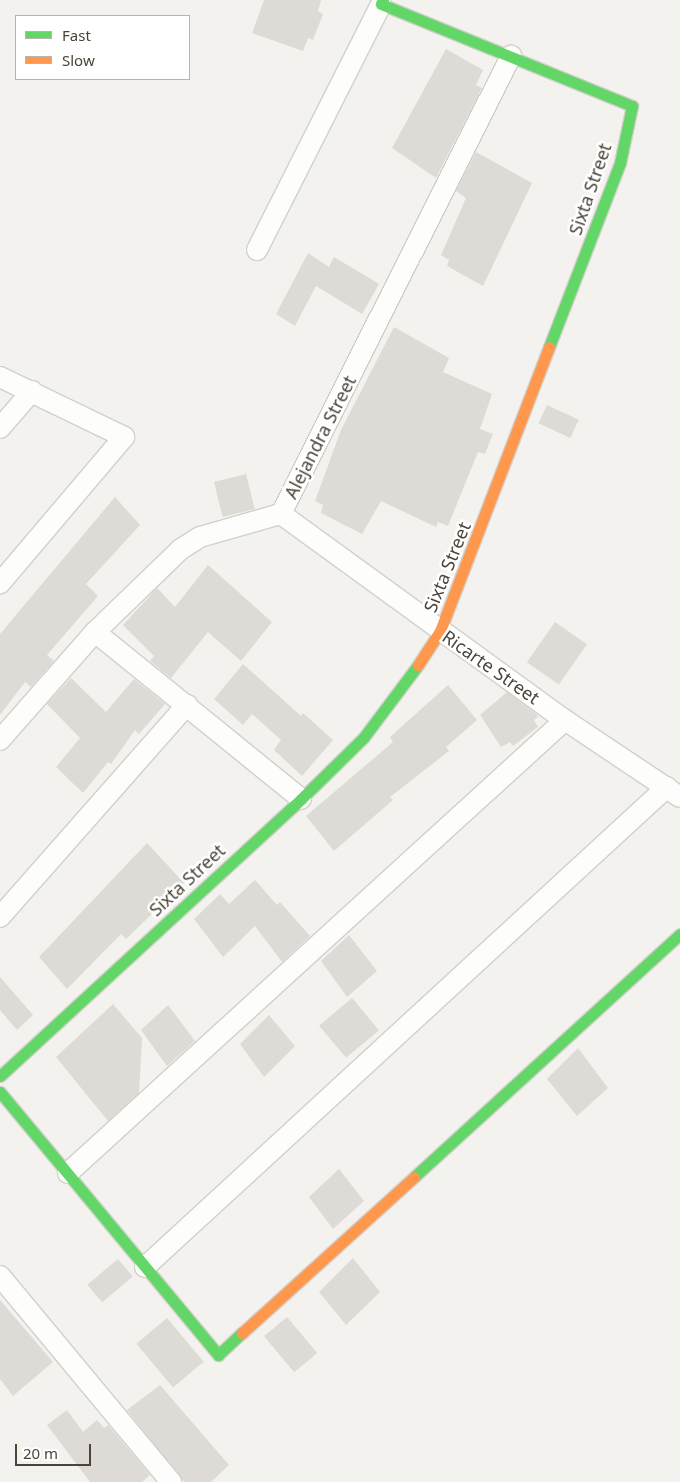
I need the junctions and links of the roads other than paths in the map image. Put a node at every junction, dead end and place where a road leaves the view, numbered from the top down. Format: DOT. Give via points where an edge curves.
graph roads {
  1 [pos="382,2"];
  2 [pos="511,56"];
  3 [pos="257,250"];
  4 [pos="0,377"];
  5 [pos="32,391"];
  6 [pos="0,428"];
  7 [pos="281,514"];
  8 [pos="0,583"];
  9 [pos="440,631"];
  10 [pos="95,632"];
  11 [pos="187,705"];
  12 [pos="565,720"];
  13 [pos="0,740"];
  14 [pos="674,792"];
  15 [pos="301,800"];
  16 [pos="0,917"];
  17 [pos="680,934"];
  18 [pos="0,1076"];
  19 [pos="0,1092"];
  20 [pos="68,1173"];
  21 [pos="145,1267"];
  22 [pos="0,1276"];
  23 [pos="171,1482"];
  1 -- 2 [label="street, Sixta Street"];
  1 -- 3 [label="street"];
  2 -- 7 [label="street, Alejandra Street"];
  2 -- 9 [label="street, Sixta Street" via="632,106 620,163"];
  4 -- 5 [label="street"];
  5 -- 6 [label="street"];
  5 -- 8 [label="street" via="124,437"];
  7 -- 9 [label="street, Ricarte Street"];
  7 -- 10 [label="street, Alejandra Street" via="200,537 181,549"];
  9 -- 12 [label="street, Ricarte Street"];
  9 -- 15 [label="street, Sixta Street" via="400,693 364,737"];
  10 -- 11 [label="street"];
  10 -- 13 [label="street, Alejandra Street"];
  11 -- 15 [label="street"];
  11 -- 16 [label="street"];
  12 -- 14 [label="street, Ricarte Street"];
  12 -- 20 [label="street"];
  14 -- 21 [label="street"];
  15 -- 18 [label="street, Sixta Street"];
  17 -- 21 [label="street" via="218,1355"];
  19 -- 20 [label="street"];
  20 -- 21 [label="street"];
  22 -- 23 [label="street"];
}
